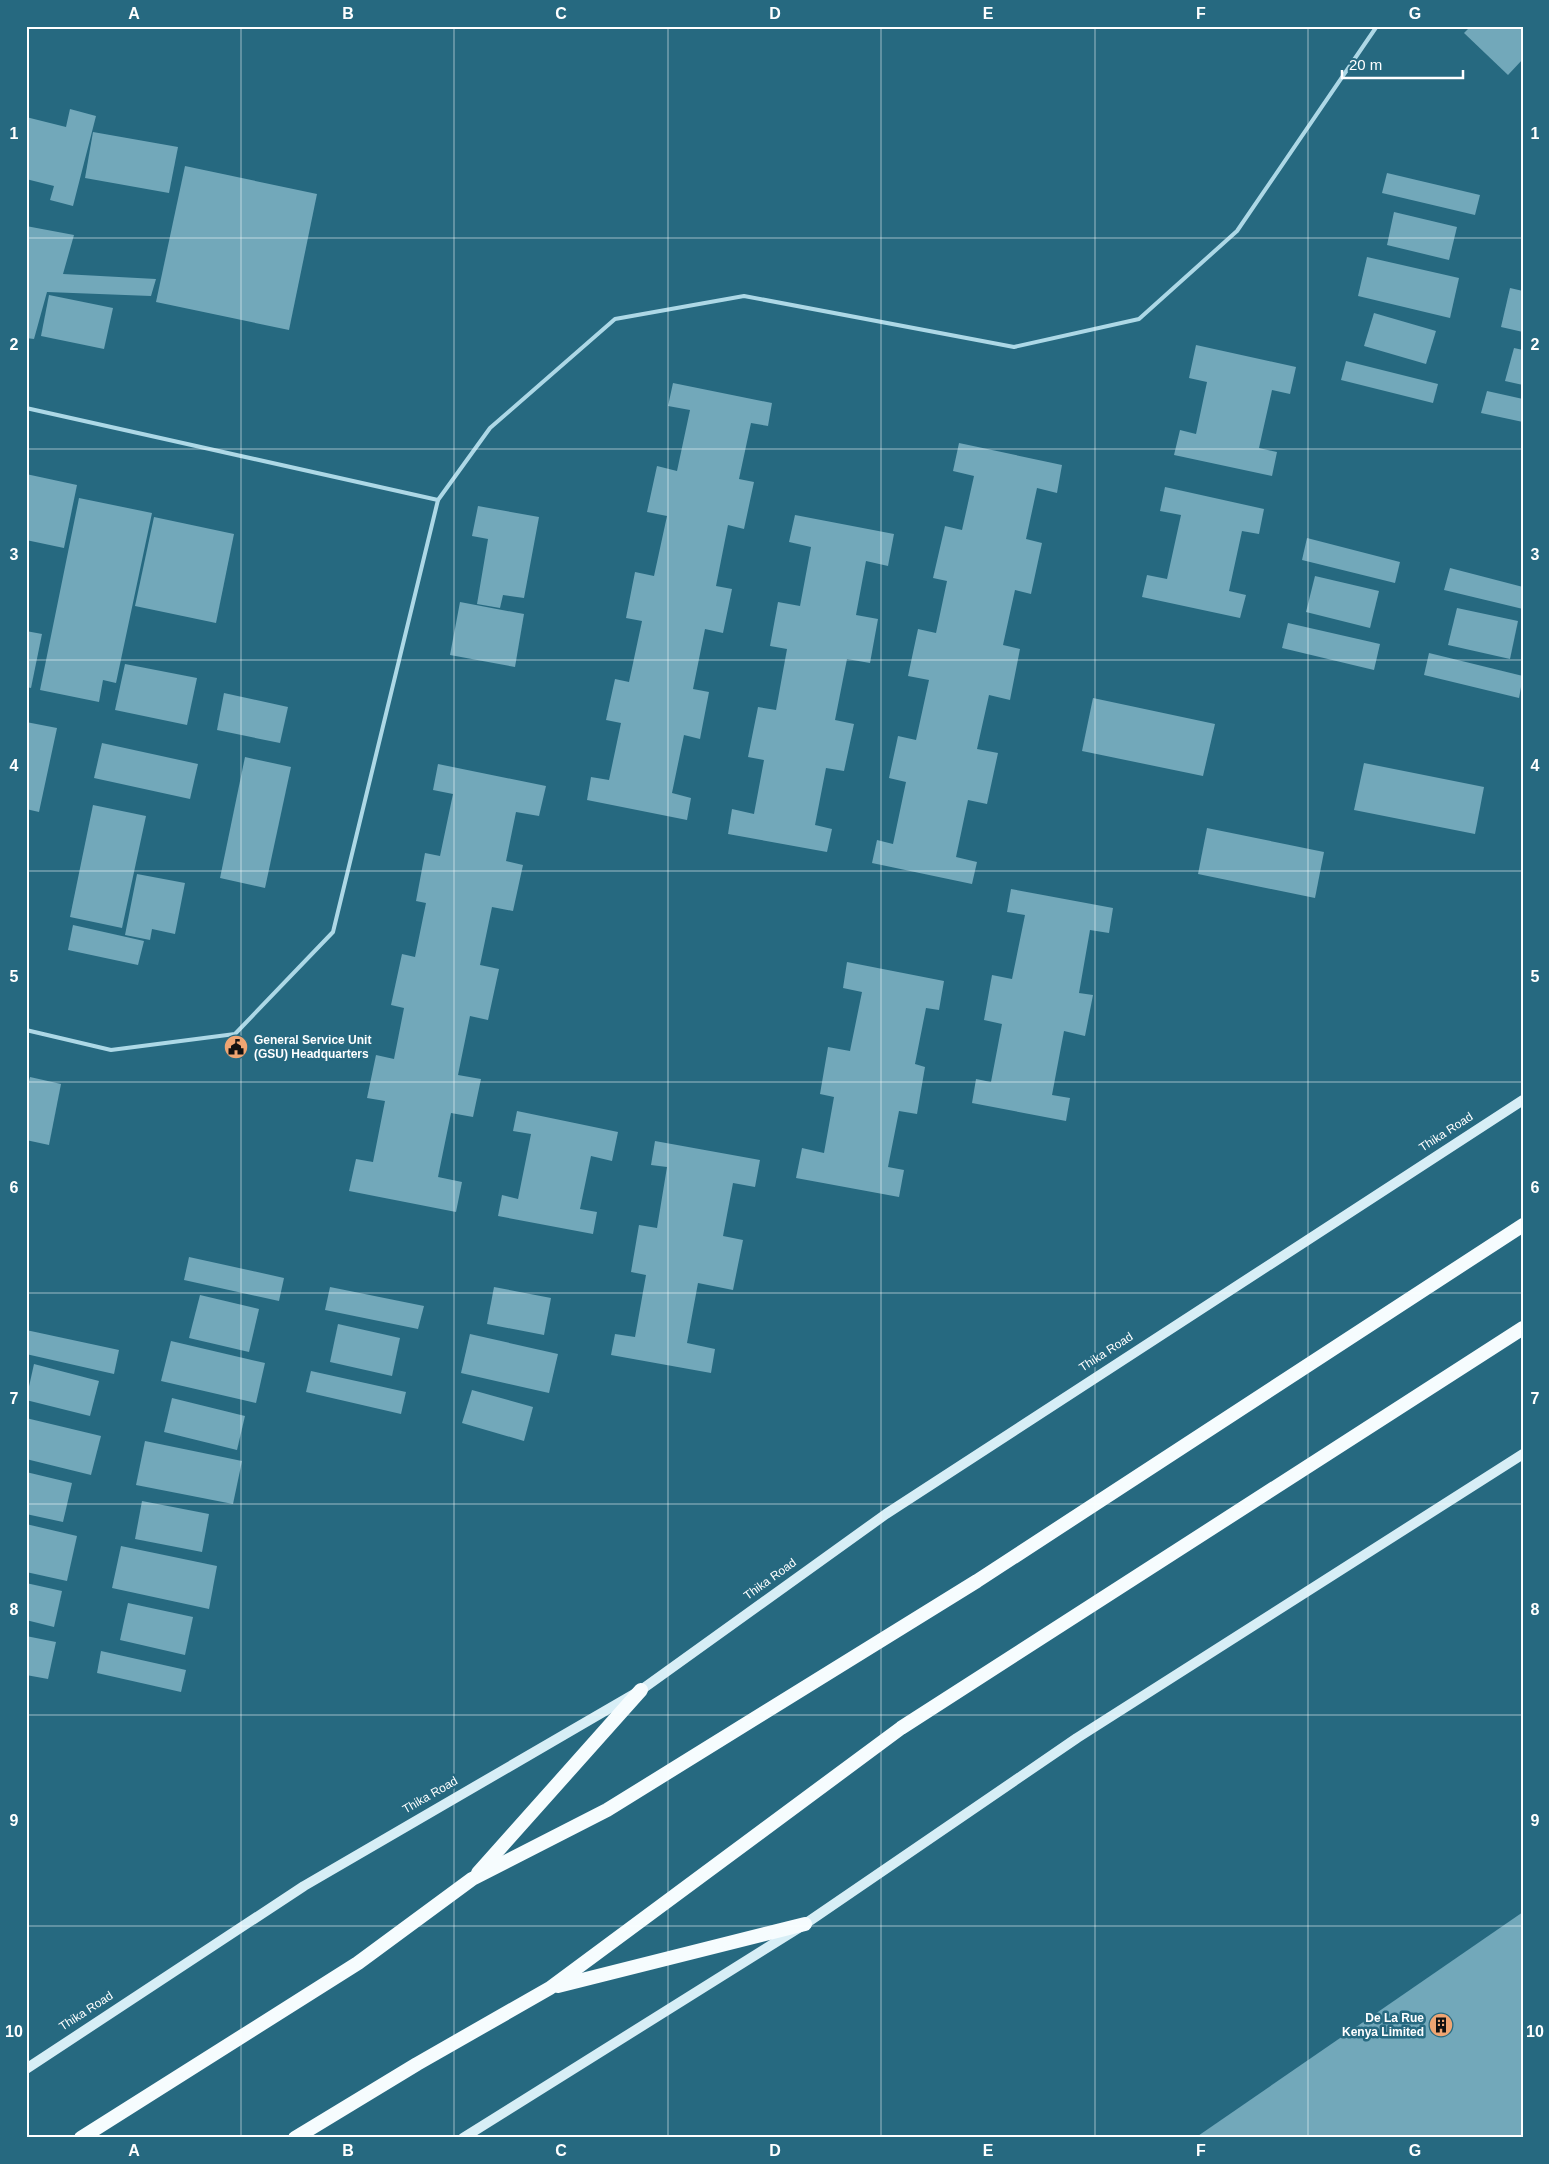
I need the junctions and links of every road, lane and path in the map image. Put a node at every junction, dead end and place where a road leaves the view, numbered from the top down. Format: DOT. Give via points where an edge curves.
graph roads {
  1 [pos="1377,26"];
  2 [pos="26,408"];
  3 [pos="438,500"];
  4 [pos="26,1030"];
  5 [pos="1523,1100"];
  6 [pos="1523,1225"];
  7 [pos="1523,1328"];
  8 [pos="1523,1454"];
  9 [pos="641,1690"];
  10 [pos="472,1879"];
  11 [pos="805,1924"];
  12 [pos="550,1988"];
  13 [pos="26,2068"];
  14 [pos="81,2138"];
  15 [pos="295,2138"];
  16 [pos="463,2138"];
  1 -- 3 [label="lane" via="1237,231 1139,319 1014,347 744,296 616,319 490,428"];
  2 -- 3 [label="lane"];
  3 -- 4 [label="lane" via="333,932 235,1034 111,1050"];
  5 -- 9 [label="main road, Thika Road" via="886,1514"];
  6 -- 10 [label="highway" via="977,1581 606,1810"];
  7 -- 12 [label="highway" via="901,1728"];
  8 -- 11 [label="main road" via="1077,1738"];
  9 -- 10 [label="highway"];
  9 -- 13 [label="main road, Thika Road" via="304,1886"];
  10 -- 14 [label="highway" via="358,1963"];
  11 -- 12 [label="highway"];
  11 -- 16 [label="main road"];
  12 -- 15 [label="highway"];
}
